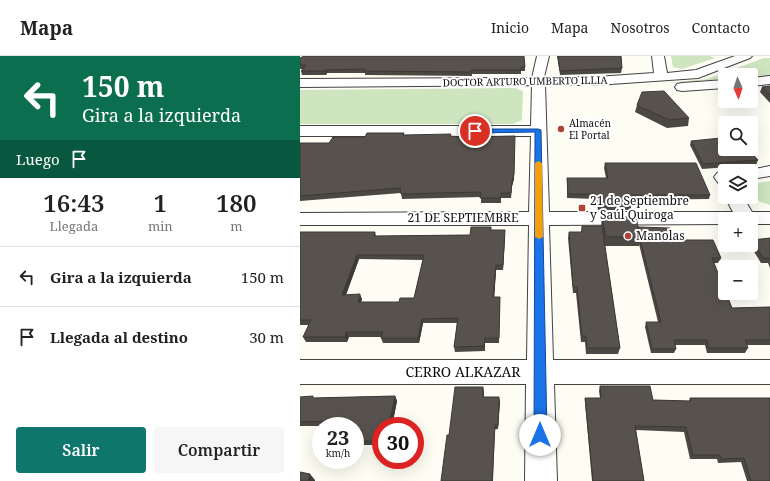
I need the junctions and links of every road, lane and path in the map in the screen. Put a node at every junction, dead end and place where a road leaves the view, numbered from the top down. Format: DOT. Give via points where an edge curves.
graph roads {
  1 [pos="543,56"];
  2 [pos="658,56"];
  3 [pos="746,56"];
  4 [pos="661,77"];
  5 [pos="641,78"];
  6 [pos="770,80"];
  7 [pos="758,81"];
  8 [pos="538,82"];
  9 [pos="300,84"];
  10 [pos="718,85"];
  11 [pos="538,130"];
  12 [pos="300,131"];
  13 [pos="770,172"];
  14 [pos="758,173"];
  15 [pos="539,218"];
  16 [pos="718,218"];
  17 [pos="758,218"];
  18 [pos="770,218"];
  19 [pos="300,219"];
  20 [pos="300,372"];
  21 [pos="770,372"];
  22 [pos="540,373"];
  23 [pos="541,481"];
  1 -- 8 [label="street"];
  2 -- 4 [label="street"];
  3 -- 4 [label="street, DOCTOR ARTURO UMBERTO ILLIA" via="698,74"];
  4 -- 5 [label="street, DOCTOR ARTURO UMBERTO ILLIA"];
  5 -- 8 [label="street, DOCTOR ARTURO UMBERTO ILLIA"];
  5 -- 10 [label="street" via="650,90"];
  6 -- 7 [label="street"];
  8 -- 9 [label="street, DOCTOR ARTURO UMBERTO ILLIA"];
  8 -- 11 [label="street"];
  11 -- 12 [label="street"];
  11 -- 15 [label="street"];
  13 -- 14 [label="street"];
  15 -- 16 [label="street, 21 DE SEPTIEMBRE"];
  15 -- 19 [label="street, 21 DE SEPTIEMBRE"];
  15 -- 22 [label="street"];
  17 -- 18 [label="street, 21 DE SEPTIEMBRE"];
  20 -- 22 [label="street, CERRO ALKAZAR"];
  21 -- 22 [label="street, CERRO ALKAZAR"];
  22 -- 23 [label="street"];
}
